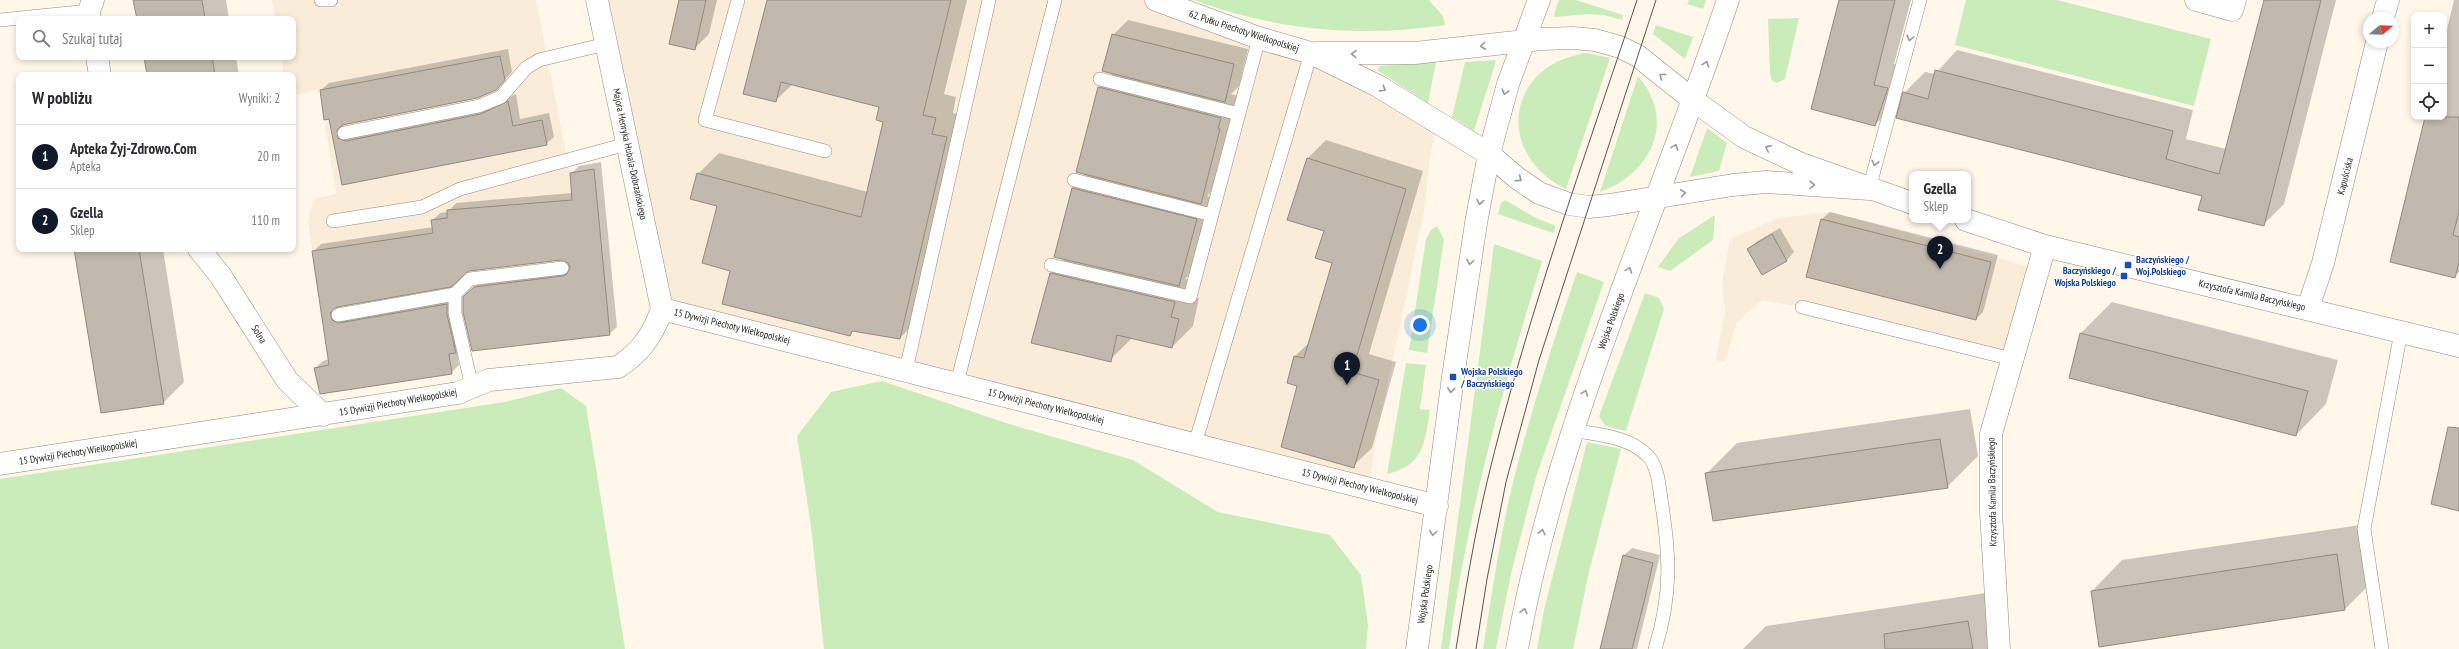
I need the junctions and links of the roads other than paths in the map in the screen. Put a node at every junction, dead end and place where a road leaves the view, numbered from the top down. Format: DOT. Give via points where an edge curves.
graph roads {
  1 [pos="321,0"];
  2 [pos="331,0"];
  3 [pos="597,0"];
  4 [pos="738,0"];
  5 [pos="989,0"];
  6 [pos="1055,0"];
  7 [pos="1158,0"];
  8 [pos="1539,0"];
  9 [pos="1728,0"];
  10 [pos="1920,0"];
  11 [pos="2196,0"];
  12 [pos="2235,0"];
  13 [pos="2388,0"];
  14 [pos="91,10"];
  15 [pos="2385,12"];
  16 [pos="36,16"];
  17 [pos="16,18"];
  18 [pos="0,20"];
  19 [pos="1259,38"];
  20 [pos="1522,41"];
  21 [pos="606,44"];
  22 [pos="2377,48"];
  23 [pos="1311,53"];
  24 [pos="98,60"];
  25 [pos="100,72"];
  26 [pos="1100,79"];
  27 [pos="1693,100"];
  28 [pos="1239,114"];
  29 [pos="344,133"];
  30 [pos="628,144"];
  31 [pos="825,151"];
  32 [pos="1489,154"];
  33 [pos="1074,180"];
  34 [pos="1869,189"];
  35 [pos="1657,196"];
  36 [pos="1909,202"];
  37 [pos="1212,215"];
  38 [pos="333,221"];
  39 [pos="1971,222"];
  40 [pos="2045,246"];
  41 [pos="201,252"];
  42 [pos="1051,265"];
  43 [pos="562,268"];
  44 [pos="455,294"];
  45 [pos="1802,307"];
  46 [pos="662,308"];
  47 [pos="2308,308"];
  48 [pos="338,314"];
  49 [pos="2401,332"];
  50 [pos="2459,346"];
  51 [pos="2012,359"];
  52 [pos="906,370"];
  53 [pos="957,383"];
  54 [pos="472,387"];
  55 [pos="323,415"];
  56 [pos="1572,430"];
  57 [pos="1196,444"];
  58 [pos="0,464"];
  59 [pos="1437,506"];
  60 [pos="1417,649"];
  61 [pos="1517,649"];
  62 [pos="1655,649"];
  63 [pos="1999,649"];
  64 [pos="2382,649"];
  1 -- 2 [label="lane"];
  3 -- 21 [label="street, Majora Henryka Hubala-Dobrzańskiego"];
  4 -- 31 [label="lane" via="705,120"];
  5 -- 52 [label="lane"];
  6 -- 53 [label="lane"];
  7 -- 19 [label="street, 62. Pułku Piechoty Wielkopolskiej"];
  8 -- 20 [label="street, Wojska Polskiego"];
  27 -- 9 [label="street, Wojska Polskiego, one-way"];
  10 -- 34 [label="lane, one-way"];
  11 -- 12 [label="street" via="2232,10"];
  13 -- 15 [label="street"];
  14 -- 16 [label="lane"];
  17 -- 18 [label="lane"];
  19 -- 23 [label="street, 62. Pułku Piechoty Wielkopolskiej"];
  19 -- 28 [label="lane"];
  20 -- 23 [label="street, one-way" via="1415,53"];
  27 -- 20 [label="street, one-way" via="1638,56 1620,47 1595,40 1573,38"];
  20 -- 32 [label="street, Wojska Polskiego, one-way"];
  21 -- 29 [label="lane" via="539,60 526,68 501,97 479,106"];
  21 -- 30 [label="street, Majora Henryka Hubala-Dobrzańskiego"];
  22 -- 47 [label="street, Kapuściska" via="2323,263"];
  23 -- 32 [label="street, one-way" via="1378,86"];
  23 -- 57 [label="lane"];
  24 -- 25 [label="street"];
  26 -- 28 [label="lane"];
  34 -- 27 [label="street, one-way" via="1799,163 1744,137"];
  35 -- 27 [label="street, Wojska Polskiego, one-way"];
  28 -- 37 [label="lane"];
  30 -- 38 [label="lane" via="460,189 422,208"];
  30 -- 46 [label="street, Majora Henryka Hubala-Dobrzańskiego"];
  32 -- 35 [label="street, one-way" via="1539,193 1569,204 1588,207"];
  32 -- 59 [label="street, Wojska Polskiego, one-way" via="1453,377"];
  33 -- 37 [label="lane"];
  35 -- 34 [label="street, one-way" via="1766,182"];
  34 -- 36 [label="street"];
  56 -- 35 [label="street, Wojska Polskiego, one-way"];
  37 -- 42 [label="lane" via="1190,296"];
  39 -- 40 [label="street, Krzysztofa Kamila Baczyńskiego"];
  40 -- 47 [label="street, Krzysztofa Kamila Baczyńskiego"];
  40 -- 51 [label="street, Krzysztofa Kamila Baczyńskiego"];
  41 -- 55 [label="street, Solna" via="220,275 287,380"];
  43 -- 44 [label="lane" via="470,279"];
  44 -- 48 [label="lane"];
  44 -- 54 [label="lane" via="455,313"];
  45 -- 51 [label="lane"];
  46 -- 52 [label="street, 15 Dywizji Piechoty Wielkopolskiej"];
  46 -- 54 [label="street, 15 Dywizji Piechoty Wielkopolskiej" via="656,326 646,343 634,357 618,367 488,380"];
  47 -- 49 [label="street, Krzysztofa Kamila Baczyńskiego"];
  49 -- 50 [label="street, Krzysztofa Kamila Baczyńskiego"];
  49 -- 64 [label="lane" via="2364,529"];
  51 -- 63 [label="street, Krzysztofa Kamila Baczyńskiego" via="1991,434 1991,512"];
  52 -- 53 [label="street, 15 Dywizji Piechoty Wielkopolskiej"];
  53 -- 57 [label="street, 15 Dywizji Piechoty Wielkopolskiej"];
  54 -- 55 [label="street, 15 Dywizji Piechoty Wielkopolskiej" via="458,393"];
  55 -- 58 [label="street, 15 Dywizji Piechoty Wielkopolskiej"];
  61 -- 56 [label="street, Wojska Polskiego, one-way" via="1546,515"];
  56 -- 62 [label="lane" via="1630,442 1649,456 1657,472 1670,568 1662,625"];
  57 -- 59 [label="street, 15 Dywizji Piechoty Wielkopolskiej"];
  59 -- 60 [label="street, Wojska Polskiego, one-way"];
}
